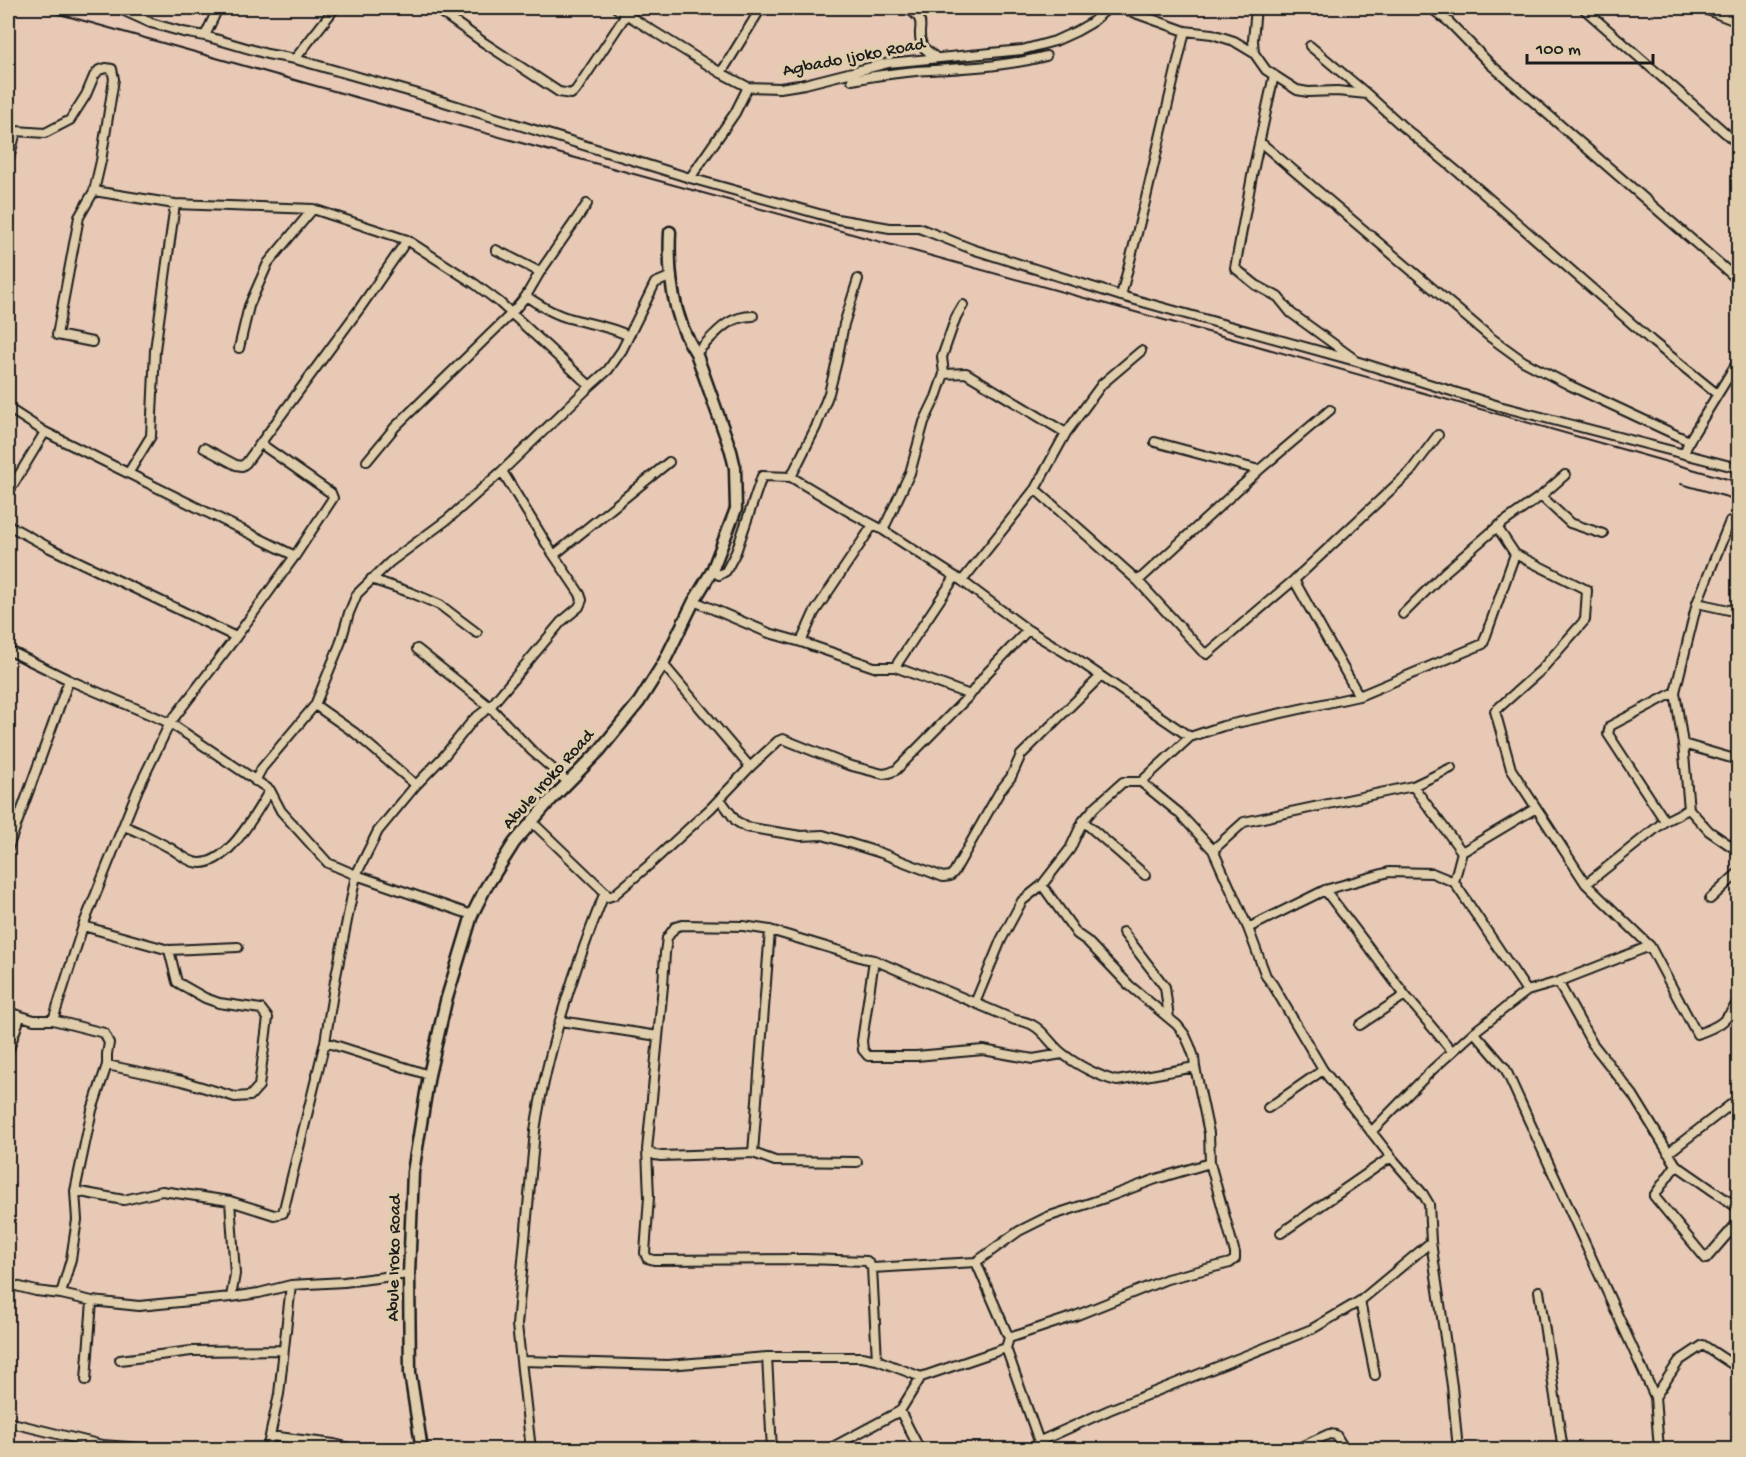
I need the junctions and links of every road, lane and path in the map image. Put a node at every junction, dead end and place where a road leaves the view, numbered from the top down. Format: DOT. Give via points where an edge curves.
graph roads {
  1 [pos="118,8"];
  2 [pos="218,8"];
  3 [pos="335,8"];
  4 [pos="435,8"];
  5 [pos="616,8"];
  6 [pos="761,8"];
  7 [pos="1108,8"];
  8 [pos="1121,8"];
  9 [pos="1256,8"];
  10 [pos="1431,8"];
  11 [pos="1583,8"];
  12 [pos="1702,8"];
  13 [pos="913,9"];
  14 [pos="626,15"];
  15 [pos="1738,22"];
  16 [pos="1185,31"];
  17 [pos="205,36"];
  18 [pos="1310,46"];
  19 [pos="1254,53"];
  20 [pos="1046,56"];
  21 [pos="935,57"];
  22 [pos="295,59"];
  23 [pos="721,73"];
  24 [pos="1274,75"];
  25 [pos="852,80"];
  26 [pos="748,87"];
  27 [pos="1367,94"];
  28 [pos="8,128"];
  29 [pos="16,131"];
  30 [pos="10,140"];
  31 [pos="1260,142"];
  32 [pos="1738,144"];
  33 [pos="8,163"];
  34 [pos="690,178"];
  35 [pos="94,191"];
  36 [pos="176,204"];
  37 [pos="587,204"];
  38 [pos="313,209"];
  39 [pos="670,232"];
  40 [pos="407,240"];
  41 [pos="496,250"];
  42 [pos="540,272"];
  43 [pos="672,276"];
  44 [pos="858,279"];
  45 [pos="1738,280"];
  46 [pos="526,296"];
  47 [pos="1121,296"];
  48 [pos="963,305"];
  49 [pos="511,314"];
  50 [pos="753,316"];
  51 [pos="629,336"];
  52 [pos="92,342"];
  53 [pos="239,348"];
  54 [pos="1141,351"];
  55 [pos="696,353"];
  56 [pos="1738,361"];
  57 [pos="1359,362"];
  58 [pos="944,374"];
  59 [pos="590,386"];
  60 [pos="1717,393"];
  61 [pos="8,408"];
  62 [pos="1330,410"];
  63 [pos="45,432"];
  64 [pos="1066,433"];
  65 [pos="1438,435"];
  66 [pos="1689,441"];
  67 [pos="1155,442"];
  68 [pos="261,444"];
  69 [pos="204,448"];
  70 [pos="1684,454"];
  71 [pos="367,461"];
  72 [pos="669,462"];
  73 [pos="1738,468"];
  74 [pos="1259,470"];
  75 [pos="502,471"];
  76 [pos="129,472"];
  77 [pos="1565,475"];
  78 [pos="792,477"];
  79 [pos="1035,489"];
  80 [pos="8,493"];
  81 [pos="1541,496"];
  82 [pos="1730,521"];
  83 [pos="8,525"];
  84 [pos="873,525"];
  85 [pos="1497,527"];
  86 [pos="884,530"];
  87 [pos="1603,534"];
  88 [pos="1515,554"];
  89 [pos="555,555"];
  90 [pos="295,556"];
  91 [pos="712,571"];
  92 [pos="371,579"];
  93 [pos="959,579"];
  94 [pos="1294,580"];
  95 [pos="1138,581"];
  96 [pos="694,601"];
  97 [pos="1697,603"];
  98 [pos="1738,612"];
  99 [pos="1403,614"];
  100 [pos="1028,630"];
  101 [pos="477,633"];
  102 [pos="236,637"];
  103 [pos="801,642"];
  104 [pos="417,649"];
  105 [pos="8,650"];
  106 [pos="663,664"];
  107 [pos="895,667"];
  108 [pos="1100,677"];
  109 [pos="69,680"];
  110 [pos="1674,692"];
  111 [pos="970,694"];
  112 [pos="1359,696"];
  113 [pos="315,705"];
  114 [pos="490,707"];
  115 [pos="170,723"];
  116 [pos="1190,737"];
  117 [pos="1683,744"];
  118 [pos="1738,760"];
  119 [pos="750,767"];
  120 [pos="1451,768"];
  121 [pos="255,781"];
  122 [pos="568,782"];
  123 [pos="1141,782"];
  124 [pos="416,785"];
  125 [pos="1413,786"];
  126 [pos="270,790"];
  127 [pos="720,799"];
  128 [pos="1536,808"];
  129 [pos="1689,808"];
  130 [pos="531,821"];
  131 [pos="1083,821"];
  132 [pos="1665,821"];
  133 [pos="124,826"];
  134 [pos="8,848"];
  135 [pos="1213,850"];
  136 [pos="1738,851"];
  137 [pos="1462,852"];
  138 [pos="1738,873"];
  139 [pos="356,875"];
  140 [pos="1145,875"];
  141 [pos="1454,882"];
  142 [pos="1586,884"];
  143 [pos="1042,885"];
  144 [pos="1325,890"];
  145 [pos="605,892"];
  146 [pos="1710,899"];
  147 [pos="472,915"];
  148 [pos="84,926"];
  149 [pos="1248,928"];
  150 [pos="770,930"];
  151 [pos="1123,932"];
  152 [pos="1650,946"];
  153 [pos="238,947"];
  154 [pos="169,950"];
  155 [pos="874,960"];
  156 [pos="1557,982"];
  157 [pos="1527,991"];
  158 [pos="1406,995"];
  159 [pos="1738,1001"];
  160 [pos="975,1003"];
  161 [pos="8,1012"];
  162 [pos="20,1017"];
  163 [pos="1169,1018"];
  164 [pos="53,1020"];
  165 [pos="560,1021"];
  166 [pos="1360,1025"];
  167 [pos="1474,1032"];
  168 [pos="658,1036"];
  169 [pos="325,1042"];
  170 [pos="1452,1051"];
  171 [pos="8,1052"];
  172 [pos="1062,1054"];
  173 [pos="107,1065"];
  174 [pos="1195,1067"];
  175 [pos="1323,1070"];
  176 [pos="429,1076"];
  177 [pos="1738,1099"];
  178 [pos="1268,1108"];
  179 [pos="1371,1132"];
  180 [pos="647,1150"];
  181 [pos="753,1153"];
  182 [pos="1668,1153"];
  183 [pos="1391,1158"];
  184 [pos="857,1162"];
  185 [pos="1210,1163"];
  186 [pos="1676,1165"];
  187 [pos="75,1191"];
  188 [pos="230,1201"];
  189 [pos="1738,1208"];
  190 [pos="1738,1222"];
  191 [pos="1281,1233"];
  192 [pos="1431,1242"];
  193 [pos="976,1262"];
  194 [pos="873,1268"];
  195 [pos="409,1275"];
  196 [pos="8,1284"];
  197 [pos="291,1285"];
  198 [pos="1539,1291"];
  199 [pos="61,1294"];
  200 [pos="231,1298"];
  201 [pos="92,1301"];
  202 [pos="1360,1301"];
  203 [pos="1009,1338"];
  204 [pos="1006,1348"];
  205 [pos="283,1350"];
  206 [pos="767,1357"];
  207 [pos="120,1360"];
  208 [pos="877,1360"];
  209 [pos="522,1361"];
  210 [pos="1738,1367"];
  211 [pos="1375,1375"];
  212 [pos="921,1377"];
  213 [pos="86,1380"];
  214 [pos="1655,1397"];
  215 [pos="900,1411"];
  216 [pos="8,1422"];
  217 [pos="270,1436"];
  218 [pos="1040,1446"];
  219 [pos="108,1447"];
  220 [pos="170,1449"];
  221 [pos="267,1449"];
  222 [pos="359,1449"];
  223 [pos="422,1449"];
  224 [pos="531,1449"];
  225 [pos="772,1449"];
  226 [pos="827,1449"];
  227 [pos="920,1449"];
  228 [pos="1294,1449"];
  229 [pos="1345,1449"];
  230 [pos="1458,1449"];
  231 [pos="1563,1449"];
  232 [pos="1659,1449"];
  1 -- 17 [label="street" via="151,23"];
  2 -- 17 [label="street"];
  3 -- 22 [label="street"];
  4 -- 14 [label="street" via="559,92 571,94"];
  5 -- 14 [label="street, Agbado Ijoko Road"];
  6 -- 23 [label="street"];
  7 -- 21 [label="street, Agbado Ijoko Road" via="1091,23 1055,41 1022,50"];
  8 -- 16 [label="street"];
  9 -- 19 [label="street"];
  10 -- 45 [label="street"];
  11 -- 32 [label="street"];
  12 -- 15 [label="street"];
  13 -- 21 [label="street" via="922,23 923,46"];
  14 -- 23 [label="street, Agbado Ijoko Road"];
  16 -- 19 [label="street" via="1234,41"];
  16 -- 47 [label="street"];
  17 -- 22 [label="street"];
  18 -- 27 [label="street"];
  19 -- 24 [label="street"];
  20 -- 25 [label="street"];
  21 -- 26 [label="street, Agbado Ijoko Road" via="888,63 805,84"];
  22 -- 34 [label="street"];
  23 -- 26 [label="street, Agbado Ijoko Road"];
  24 -- 27 [label="street" via="1297,90"];
  24 -- 31 [label="street"];
  26 -- 34 [label="street" via="735,113"];
  27 -- 60 [label="street"];
  28 -- 29 [label="street"];
  29 -- 30 [label="street"];
  29 -- 35 [label="street" via="45,133 70,120 94,76 99,70 112,69 114,79"];
  30 -- 33 [label="street"];
  31 -- 57 [label="street" via="1235,268"];
  31 -- 66 [label="street" via="1523,362"];
  34 -- 47 [label="street" via="837,219 890,228 919,228"];
  35 -- 36 [label="street"];
  35 -- 52 [label="street" via="79,217 57,335"];
  36 -- 38 [label="street"];
  36 -- 76 [label="street" via="155,350 151,436"];
  37 -- 42 [label="street"];
  38 -- 40 [label="street"];
  38 -- 53 [label="street" via="268,263 249,306"];
  39 -- 43 [label="street, Abule Iroko Road"];
  40 -- 49 [label="street" via="475,284"];
  40 -- 68 [label="street"];
  41 -- 42 [label="street"];
  42 -- 46 [label="street"];
  43 -- 51 [label="street" via="655,283"];
  43 -- 55 [label="street, Abule Iroko Road" via="682,325"];
  44 -- 78 [label="street" via="829,393"];
  46 -- 49 [label="street"];
  46 -- 51 [label="street" via="566,318"];
  47 -- 57 [label="street"];
  48 -- 58 [label="street" via="942,357"];
  49 -- 59 [label="street"];
  49 -- 71 [label="street" via="395,428"];
  50 -- 55 [label="street" via="730,320"];
  51 -- 59 [label="street" via="608,370"];
  54 -- 64 [label="street" via="1102,384"];
  55 -- 91 [label="street, Abule Iroko Road" via="735,468 736,509"];
  56 -- 60 [label="street"];
  57 -- 70 [label="street" via="1499,406"];
  58 -- 64 [label="street" via="966,373"];
  58 -- 86 [label="street" via="924,422 910,473"];
  59 -- 75 [label="street"];
  60 -- 66 [label="street"];
  61 -- 63 [label="street"];
  62 -- 74 [label="street"];
  63 -- 76 [label="street"];
  63 -- 80 [label="street"];
  64 -- 79 [label="street"];
  65 -- 94 [label="street" via="1410,472"];
  66 -- 70 [label="street"];
  67 -- 74 [label="street"];
  68 -- 69 [label="street" via="242,466"];
  68 -- 90 [label="street" via="333,498"];
  70 -- 73 [label="street"];
  72 -- 89 [label="street"];
  74 -- 95 [label="street"];
  75 -- 89 [label="street"];
  75 -- 92 [label="street"];
  76 -- 90 [label="street"];
  77 -- 81 [label="street"];
  78 -- 84 [label="street"];
  78 -- 91 [label="street" via="762,476 726,571 720,575"];
  79 -- 93 [label="street"];
  79 -- 95 [label="street"];
  81 -- 85 [label="street"];
  81 -- 87 [label="street" via="1570,523"];
  82 -- 97 [label="street"];
  83 -- 102 [label="street"];
  84 -- 86 [label="street"];
  84 -- 103 [label="street" via="814,613"];
  85 -- 88 [label="street"];
  85 -- 99 [label="street"];
  86 -- 93 [label="street"];
  88 -- 112 [label="street" via="1483,644"];
  88 -- 128 [label="street" via="1587,590 1585,620 1541,670 1495,711 1511,769"];
  89 -- 114 [label="street" via="582,600"];
  90 -- 102 [label="street"];
  91 -- 96 [label="street, Abule Iroko Road"];
  92 -- 101 [label="street" via="440,605"];
  92 -- 113 [label="street" via="357,594 348,613"];
  93 -- 100 [label="street"];
  93 -- 107 [label="street"];
  94 -- 95 [label="street" via="1207,654"];
  94 -- 112 [label="street"];
  96 -- 103 [label="street" via="769,633"];
  96 -- 106 [label="street, Abule Iroko Road"];
  97 -- 98 [label="street"];
  97 -- 110 [label="street"];
  100 -- 108 [label="street"];
  100 -- 111 [label="street"];
  102 -- 115 [label="street"];
  103 -- 107 [label="street" via="874,668"];
  104 -- 114 [label="street"];
  105 -- 109 [label="street"];
  106 -- 119 [label="street"];
  106 -- 122 [label="street, Abule Iroko Road" via="630,714"];
  107 -- 111 [label="street"];
  108 -- 116 [label="street"];
  108 -- 127 [label="street" via="1021,755 950,876 943,877 823,835 801,836 746,827 736,821"];
  109 -- 115 [label="street"];
  109 -- 134 [label="street"];
  110 -- 117 [label="street"];
  110 -- 132 [label="street" via="1610,726 1608,734"];
  111 -- 119 [label="street" via="890,773 848,765 783,739"];
  112 -- 116 [label="street"];
  113 -- 121 [label="street"];
  113 -- 124 [label="street"];
  114 -- 122 [label="street" via="532,752"];
  114 -- 124 [label="street" via="474,719"];
  115 -- 121 [label="street"];
  115 -- 133 [label="street"];
  116 -- 123 [label="street"];
  117 -- 118 [label="street"];
  117 -- 129 [label="street"];
  119 -- 127 [label="street"];
  120 -- 125 [label="street"];
  121 -- 126 [label="street"];
  122 -- 130 [label="street, Abule Iroko Road"];
  123 -- 131 [label="street" via="1123,782"];
  123 -- 135 [label="street" via="1179,813"];
  124 -- 139 [label="street" via="378,831"];
  125 -- 135 [label="street" via="1244,822"];
  125 -- 137 [label="street"];
  126 -- 133 [label="street" via="229,849 204,862 194,862"];
  126 -- 139 [label="street" via="281,812 316,852 328,863"];
  127 -- 145 [label="street" via="622,889 608,897"];
  128 -- 137 [label="street"];
  128 -- 142 [label="street"];
  129 -- 132 [label="street"];
  129 -- 136 [label="street" via="1709,831"];
  130 -- 145 [label="street"];
  130 -- 147 [label="street, Abule Iroko Road" via="498,866"];
  131 -- 140 [label="street"];
  131 -- 143 [label="street" via="1070,849"];
  132 -- 142 [label="street"];
  133 -- 148 [label="street"];
  135 -- 149 [label="street"];
  137 -- 141 [label="street"];
  138 -- 146 [label="street"];
  139 -- 147 [label="street"];
  139 -- 169 [label="street"];
  141 -- 144 [label="street" via="1432,873 1389,872"];
  141 -- 157 [label="street"];
  142 -- 152 [label="street"];
  143 -- 160 [label="street" via="1022,901 1011,920"];
  143 -- 163 [label="street" via="1077,934 1129,986"];
  144 -- 149 [label="street"];
  144 -- 158 [label="street"];
  145 -- 165 [label="street"];
  147 -- 176 [label="street, Abule Iroko Road"];
  148 -- 154 [label="street"];
  148 -- 164 [label="street"];
  149 -- 175 [label="street" via="1266,976"];
  150 -- 155 [label="street"];
  150 -- 168 [label="street" via="743,926 675,927 667,938"];
  150 -- 181 [label="street"];
  151 -- 163 [label="street" via="1166,987"];
  152 -- 156 [label="street"];
  152 -- 159 [label="street" via="1697,1034 1717,1027"];
  153 -- 154 [label="street"];
  154 -- 173 [label="street" via="177,981 182,985 219,1003 266,1013 259,1086 250,1096 235,1097"];
  155 -- 160 [label="street"];
  155 -- 172 [label="street" via="862,1041 868,1056 983,1050 1033,1059"];
  156 -- 157 [label="street"];
  156 -- 182 [label="street" via="1592,1043 1633,1095"];
  157 -- 167 [label="street"];
  158 -- 166 [label="street"];
  158 -- 170 [label="street"];
  160 -- 172 [label="street" via="1025,1021 1045,1034"];
  161 -- 162 [label="street"];
  162 -- 164 [label="street"];
  162 -- 171 [label="street"];
  163 -- 174 [label="street" via="1185,1035"];
  164 -- 173 [label="street" via="104,1033 109,1043"];
  165 -- 168 [label="street"];
  165 -- 209 [label="street" via="534,1131 517,1325"];
  167 -- 170 [label="street"];
  167 -- 214 [label="street" via="1505,1068"];
  168 -- 180 [label="street"];
  169 -- 176 [label="street"];
  169 -- 188 [label="street" via="283,1213 274,1215"];
  170 -- 179 [label="street"];
  172 -- 174 [label="street" via="1117,1081"];
  173 -- 187 [label="street" via="92,1110"];
  174 -- 185 [label="street" via="1209,1133"];
  175 -- 178 [label="street"];
  175 -- 179 [label="street"];
  176 -- 195 [label="street, Abule Iroko Road" via="414,1172"];
  177 -- 182 [label="street"];
  179 -- 183 [label="street"];
  180 -- 181 [label="street" via="661,1156"];
  180 -- 194 [label="street" via="647,1258 861,1260"];
  181 -- 184 [label="street" via="775,1161"];
  182 -- 186 [label="street"];
  183 -- 191 [label="street"];
  183 -- 192 [label="street" via="1429,1204"];
  185 -- 193 [label="street" via="1047,1217 1018,1231"];
  185 -- 203 [label="street" via="1235,1259 1167,1279"];
  186 -- 189 [label="street"];
  186 -- 190 [label="street" via="1654,1196 1706,1259"];
  187 -- 188 [label="street" via="124,1200 162,1191"];
  187 -- 199 [label="street" via="77,1220"];
  188 -- 200 [label="street" via="235,1274"];
  192 -- 202 [label="street"];
  192 -- 230 [label="street"];
  193 -- 194 [label="street"];
  193 -- 203 [label="street"];
  194 -- 208 [label="street"];
  195 -- 197 [label="street"];
  195 -- 223 [label="street, Abule Iroko Road" via="410,1373"];
  196 -- 199 [label="street"];
  197 -- 200 [label="street"];
  197 -- 205 [label="street"];
  198 -- 231 [label="street"];
  199 -- 201 [label="street"];
  200 -- 201 [label="street" via="139,1306"];
  201 -- 213 [label="street"];
  202 -- 211 [label="street"];
  202 -- 218 [label="street" via="1312,1329 1109,1410"];
  203 -- 204 [label="street"];
  204 -- 212 [label="street"];
  204 -- 218 [label="street"];
  205 -- 207 [label="street" via="191,1351"];
  205 -- 217 [label="street"];
  206 -- 208 [label="street"];
  206 -- 209 [label="street" via="668,1365"];
  206 -- 225 [label="street"];
  208 -- 212 [label="street"];
  209 -- 224 [label="street"];
  210 -- 214 [label="street" via="1703,1345 1679,1361"];
  212 -- 215 [label="street"];
  214 -- 232 [label="street"];
  215 -- 226 [label="street"];
  215 -- 227 [label="street"];
  216 -- 219 [label="street"];
  217 -- 221 [label="street"];
  217 -- 222 [label="street"];
  219 -- 220 [label="street"];
  228 -- 229 [label="street" via="1329,1434 1336,1435"];
}
